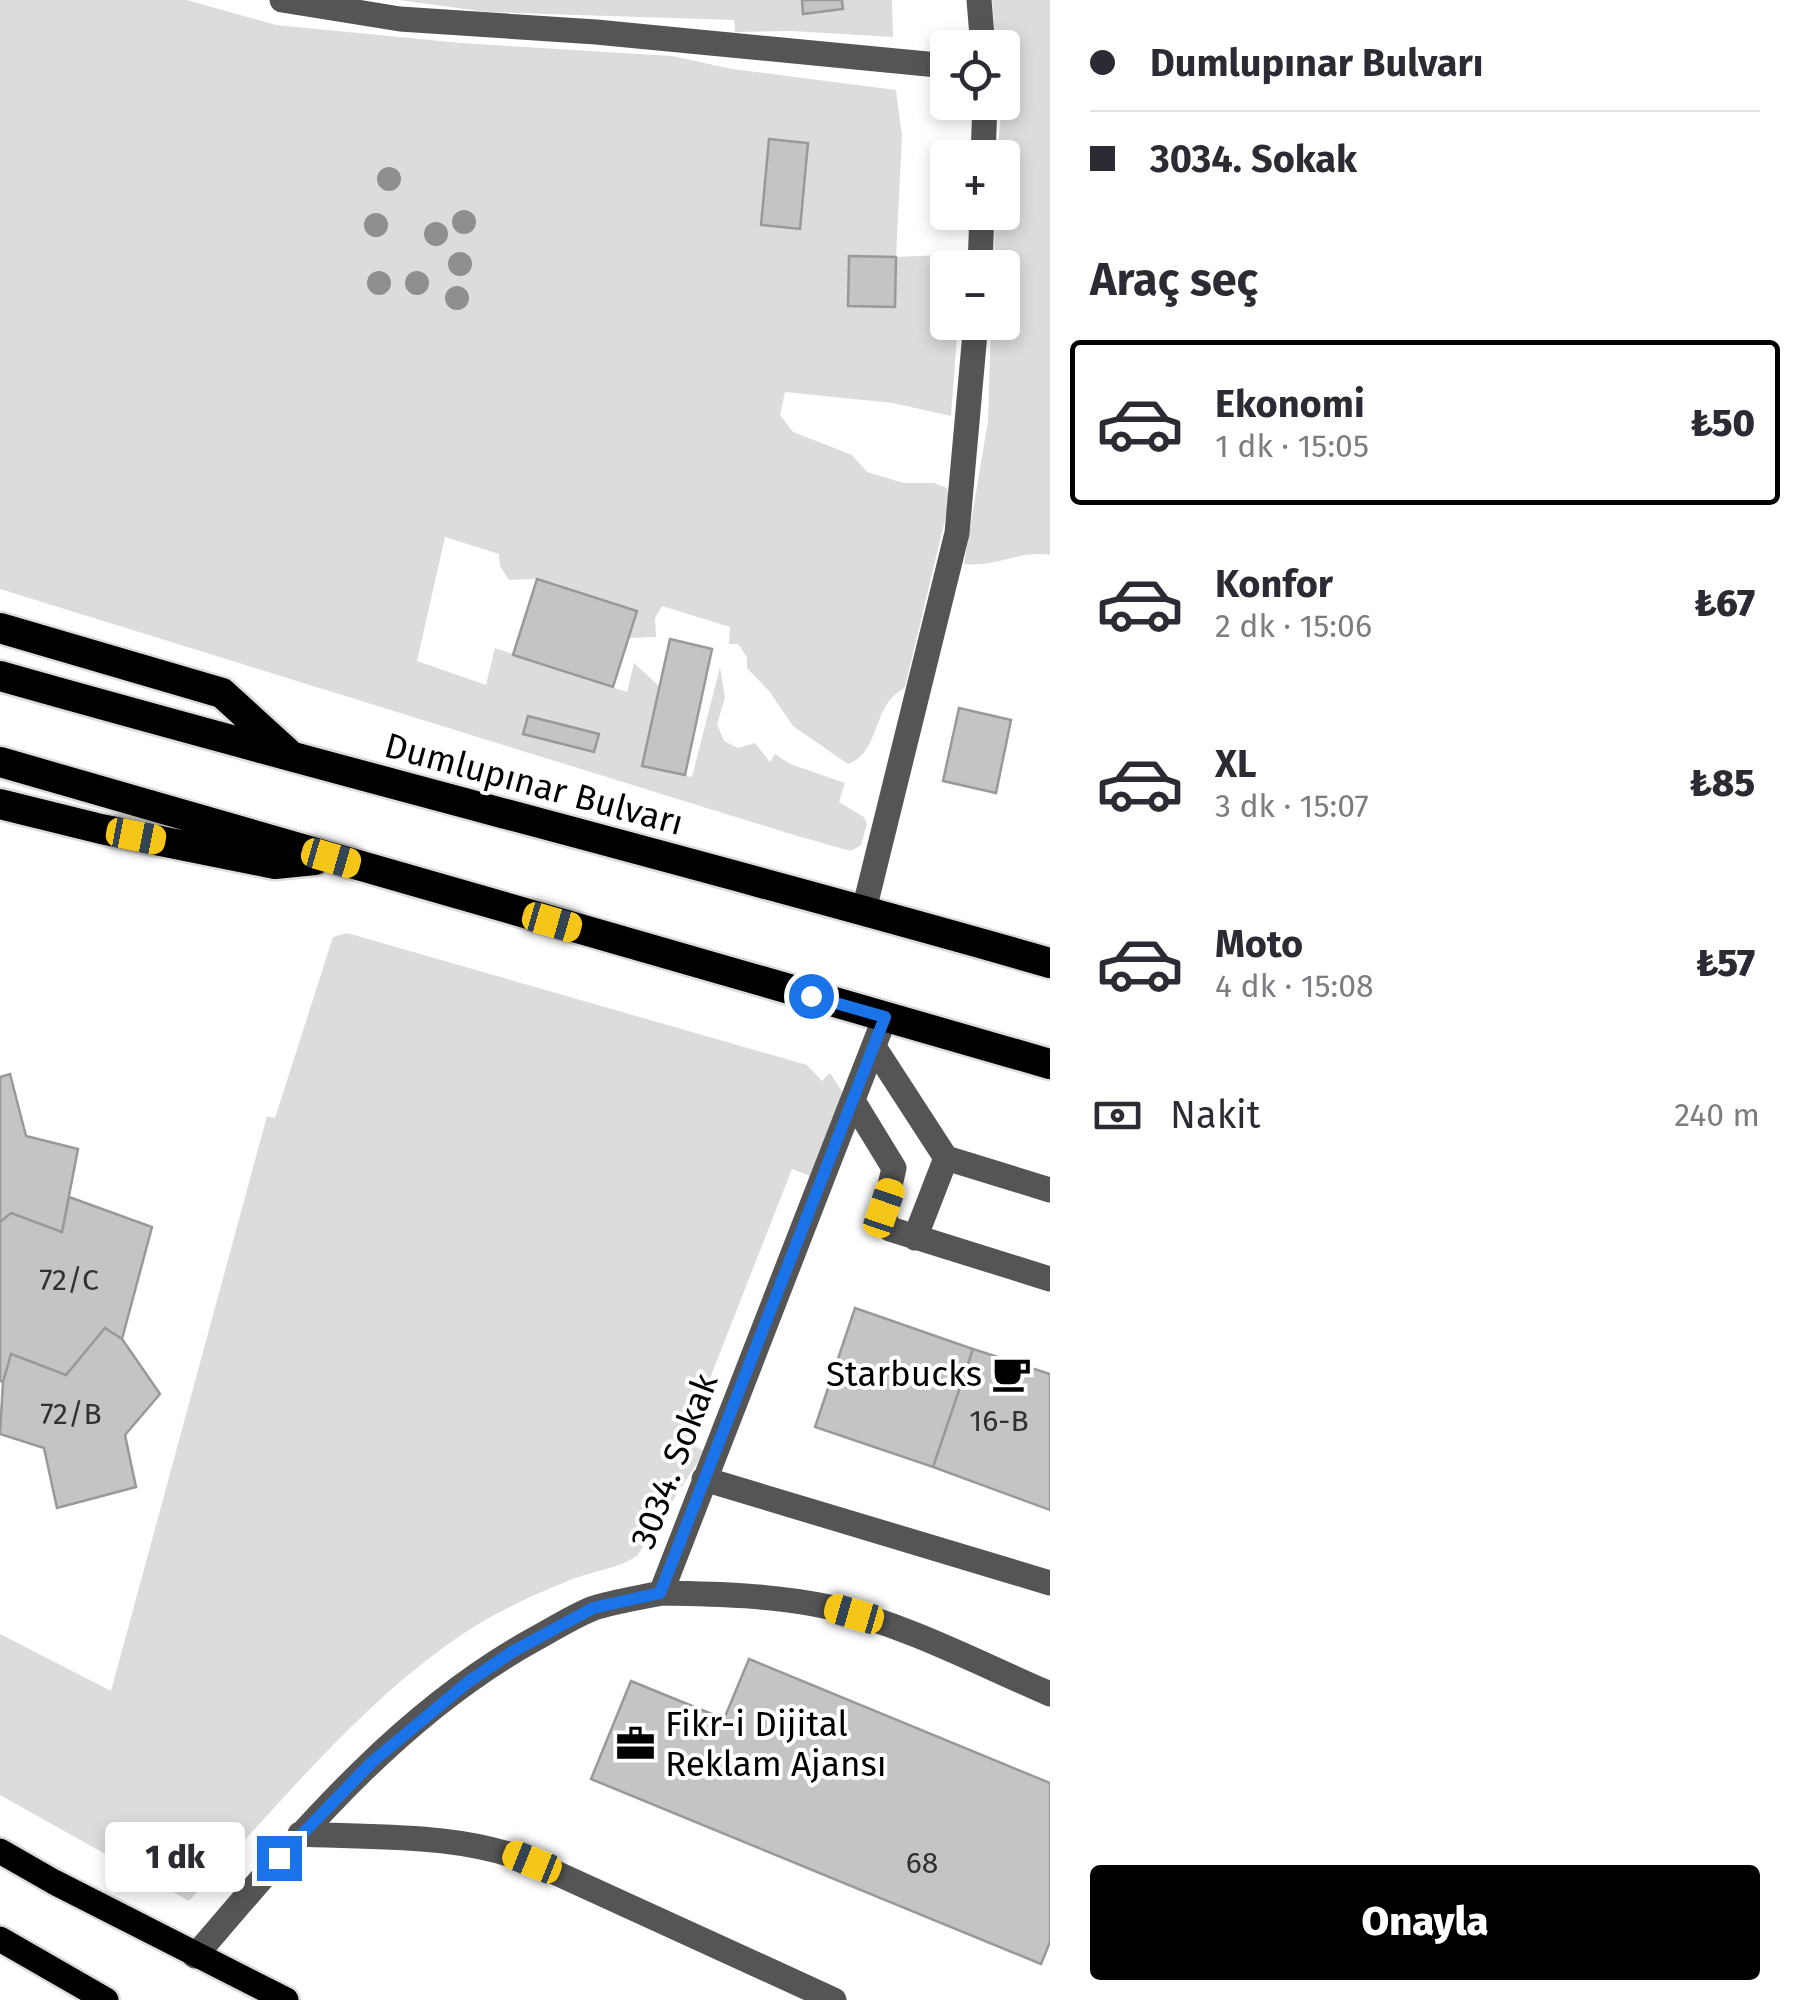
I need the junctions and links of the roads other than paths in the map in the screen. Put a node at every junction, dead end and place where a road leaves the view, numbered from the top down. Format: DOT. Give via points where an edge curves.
graph roads {
  1 [pos="282,0"];
  2 [pos="979,0"];
  3 [pos="982,30"];
  4 [pos="930,64"];
  5 [pos="974,340"];
  6 [pos="0,628"];
  7 [pos="0,676"];
  8 [pos="296,760"];
  9 [pos="0,762"];
  10 [pos="0,804"];
  11 [pos="331,858"];
  12 [pos="864,910"];
  13 [pos="1050,963"];
  14 [pos="885,1017"];
  15 [pos="874,1046"];
  16 [pos="1050,1064"];
  17 [pos="853,1100"];
  18 [pos="946,1158"];
  19 [pos="1050,1190"];
  20 [pos="915,1238"];
  21 [pos="1050,1279"];
  22 [pos="704,1479"];
  23 [pos="1050,1583"];
  24 [pos="660,1593"];
  25 [pos="1050,1694"];
  26 [pos="300,1834"];
  27 [pos="0,1851"];
  28 [pos="0,1938"];
  29 [pos="195,1956"];
  30 [pos="106,2000"];
  31 [pos="286,2000"];
  32 [pos="834,2000"];
  1 -- 4 [label="street" via="400,20"];
  2 -- 3 [label="street"];
  5 -- 12 [label="street" via="956,533"];
  6 -- 8 [label="highway" via="222,693"];
  7 -- 8 [label="highway, Dumlupınar Bulvarı"];
  8 -- 12 [label="highway, Dumlupınar Bulvarı"];
  9 -- 11 [label="highway"];
  10 -- 11 [label="highway" via="275,864"];
  11 -- 14 [label="highway"];
  12 -- 13 [label="highway, Dumlupınar Bulvarı"];
  14 -- 15 [label="street, 3034. Sokak"];
  14 -- 16 [label="highway"];
  15 -- 17 [label="street, 3034. Sokak"];
  15 -- 18 [label="street"];
  17 -- 20 [label="street" via="894,1168 886,1223"];
  17 -- 22 [label="street, 3034. Sokak"];
  18 -- 19 [label="street"];
  18 -- 20 [label="street"];
  20 -- 21 [label="street"];
  22 -- 23 [label="street"];
  22 -- 24 [label="street, 3034. Sokak"];
  24 -- 25 [label="street" via="828,1607 880,1622"];
  24 -- 26 [label="street, 3034. Sokak" via="593,1608 512,1652 414,1724"];
  26 -- 29 [label="street, 3034. Sokak"];
  26 -- 32 [label="street" via="464,1842 506,1852"];
  27 -- 29 [label="main road"];
  28 -- 30 [label="main road"];
  29 -- 31 [label="main road"];
}
